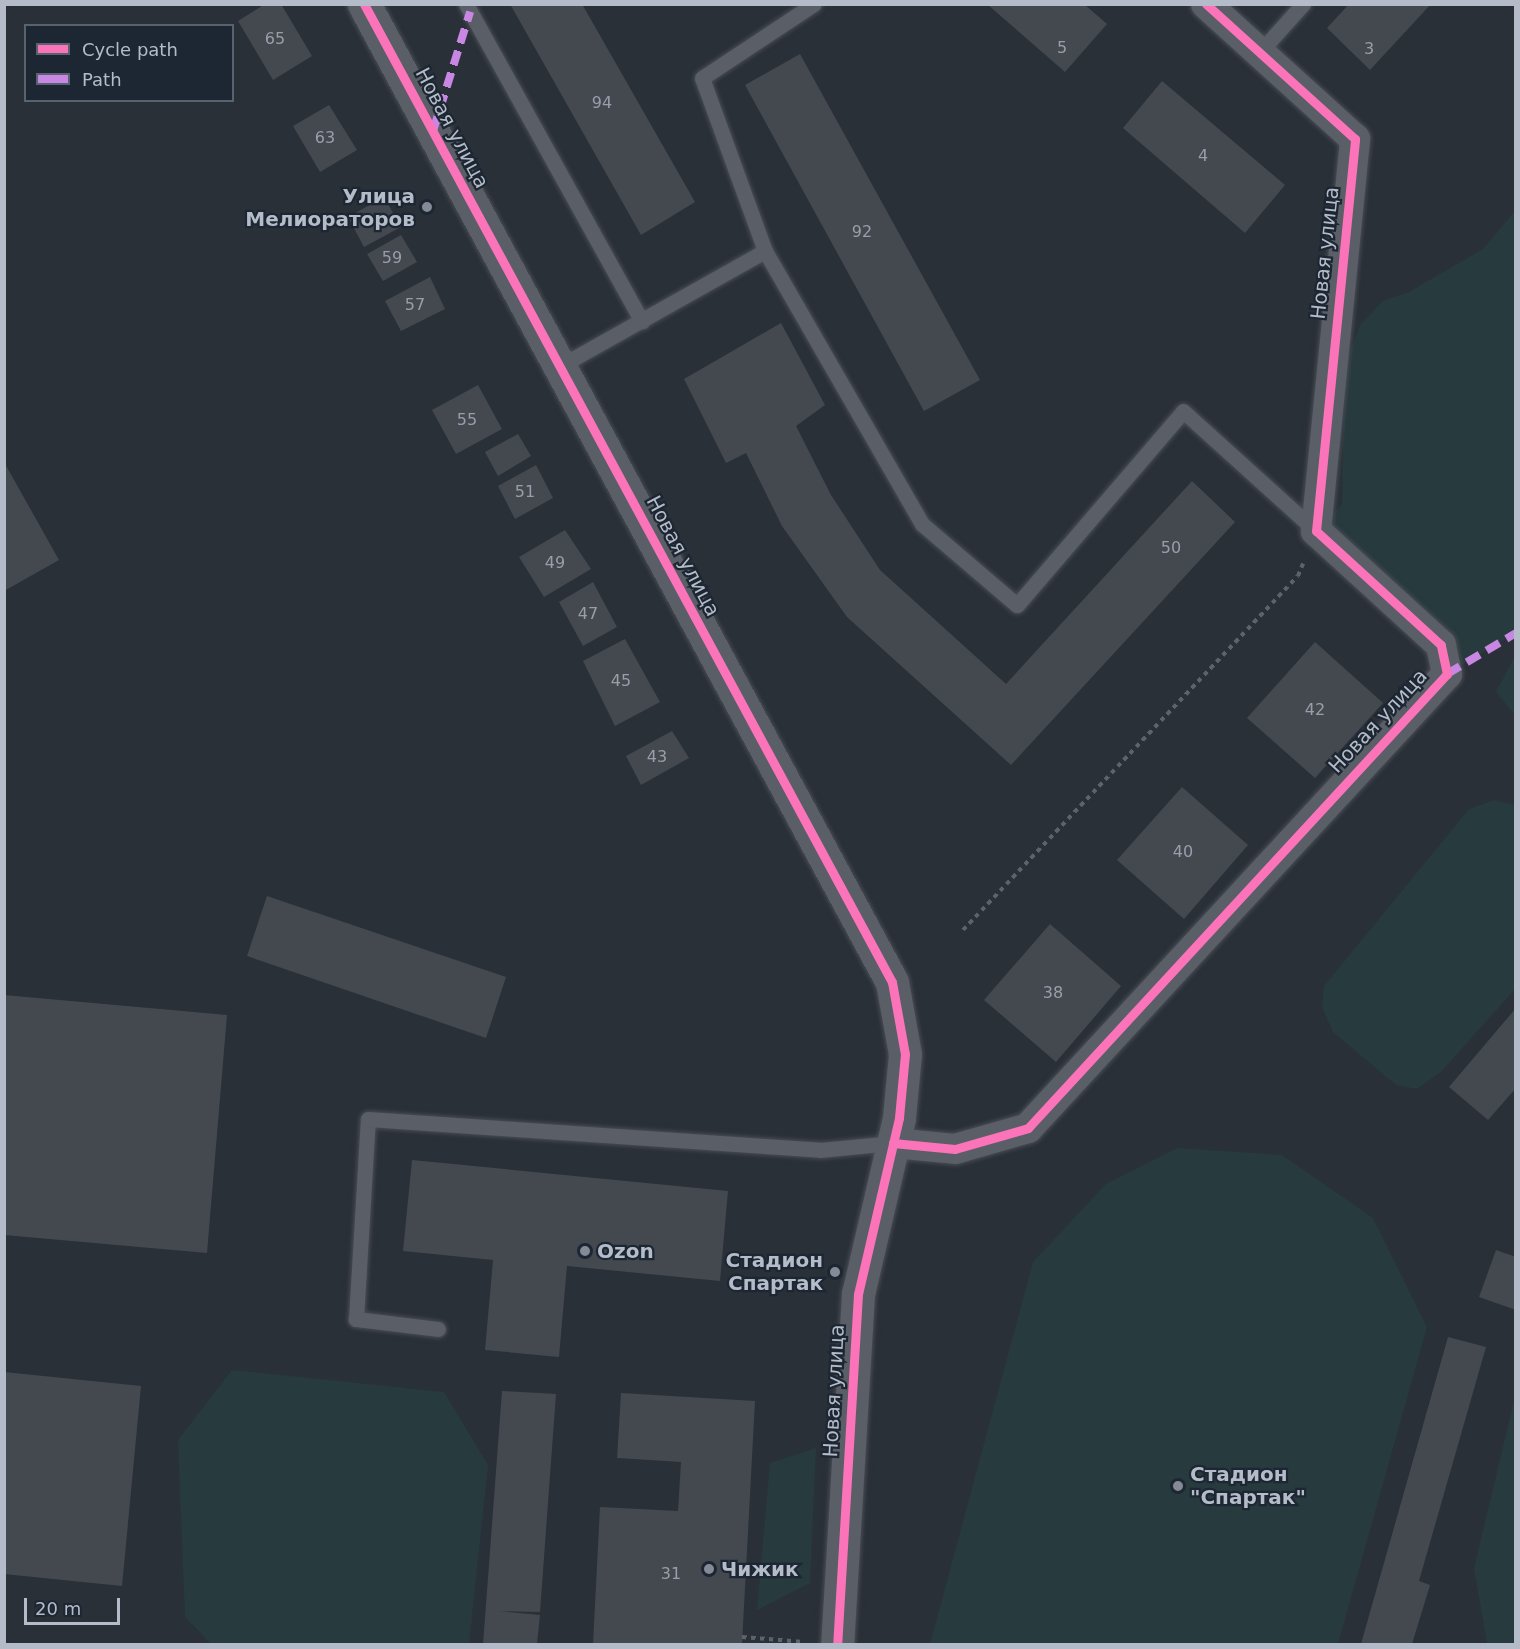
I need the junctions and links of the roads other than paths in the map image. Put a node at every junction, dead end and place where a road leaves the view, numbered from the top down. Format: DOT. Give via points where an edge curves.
graph roads {
  1 [pos="364,4"];
  2 [pos="466,4"];
  3 [pos="814,4"];
  4 [pos="1206,4"];
  5 [pos="1302,4"];
  6 [pos="1259,53"];
  7 [pos="765,251"];
  8 [pos="642,321"];
  9 [pos="560,366"];
  10 [pos="1316,531"];
  11 [pos="893,1143"];
  12 [pos="438,1329"];
  13 [pos="825,1643"];
  1 -- 9 [label="street, Новая улица"];
  2 -- 8 [label="lane"];
  3 -- 7 [label="lane" via="702,78"];
  4 -- 6 [label="street"];
  5 -- 6 [label="lane"];
  6 -- 10 [label="street, Новая улица" via="1354,139"];
  7 -- 8 [label="lane"];
  7 -- 10 [label="lane" via="922,524 1017,605 1183,411"];
  8 -- 9 [label="lane"];
  9 -- 11 [label="street, Новая улица" via="892,982 905,1054"];
  10 -- 11 [label="street, Новая улица" via="1441,645 1447,674 1028,1128 955,1149"];
  11 -- 12 [label="lane" via="820,1150 368,1119 356,1319"];
  11 -- 13 [label="street, Новая улица" via="858,1294"];
}
